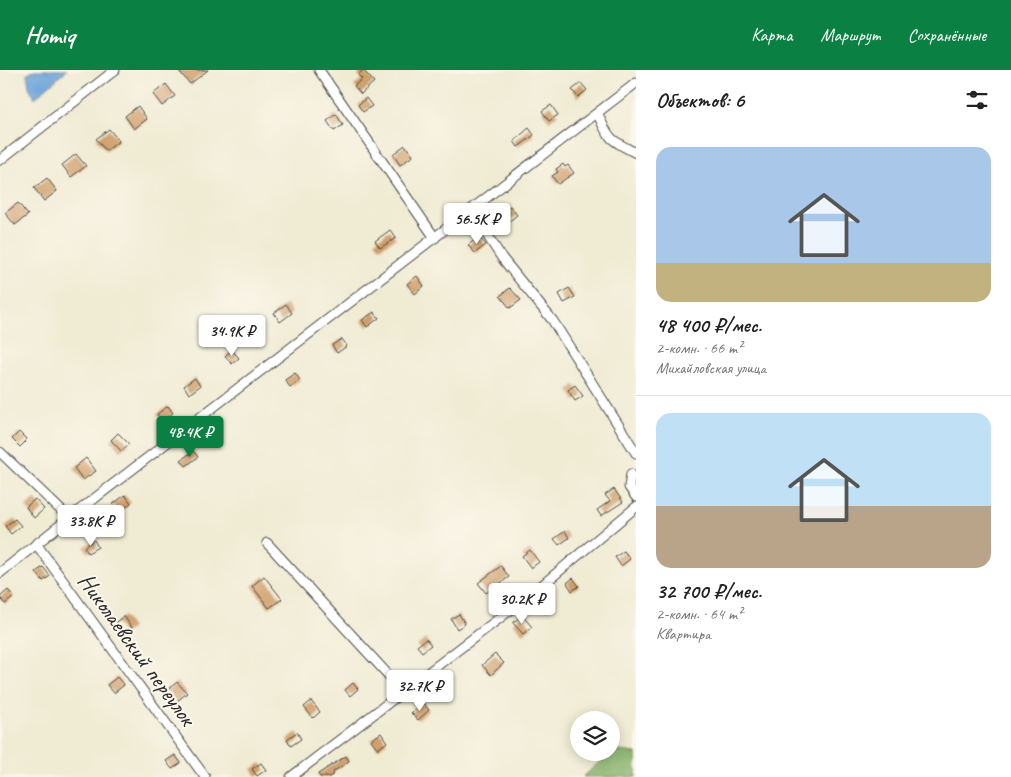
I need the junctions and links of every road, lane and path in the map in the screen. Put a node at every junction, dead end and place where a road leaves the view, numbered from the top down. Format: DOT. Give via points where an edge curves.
graph roads {
  1 [pos="115,70"];
  2 [pos="319,70"];
  3 [pos="636,83"];
  4 [pos="598,114"];
  5 [pos="636,153"];
  6 [pos="0,160"];
  7 [pos="471,210"];
  8 [pos="435,238"];
  9 [pos="0,452"];
  10 [pos="636,453"];
  11 [pos="631,474"];
  12 [pos="636,497"];
  13 [pos="636,507"];
  14 [pos="69,518"];
  15 [pos="267,543"];
  16 [pos="37,545"];
  17 [pos="0,573"];
  18 [pos="404,692"];
  19 [pos="205,777"];
  20 [pos="291,777"];
  1 -- 6 [label="street"];
  2 -- 8 [label="street"];
  3 -- 4 [label="street"];
  4 -- 5 [label="street" via="610,137"];
  4 -- 7 [label="street"];
  7 -- 8 [label="street"];
  7 -- 10 [label="street" via="502,258 553,321"];
  8 -- 14 [label="street"];
  9 -- 14 [label="street"];
  11 -- 12 [label="street" via="629,487"];
  13 -- 18 [label="street" via="534,592"];
  14 -- 16 [label="street"];
  15 -- 18 [label="street"];
  16 -- 17 [label="street"];
  16 -- 19 [label="street, Николаевский переулок"];
  18 -- 20 [label="street"];
}
